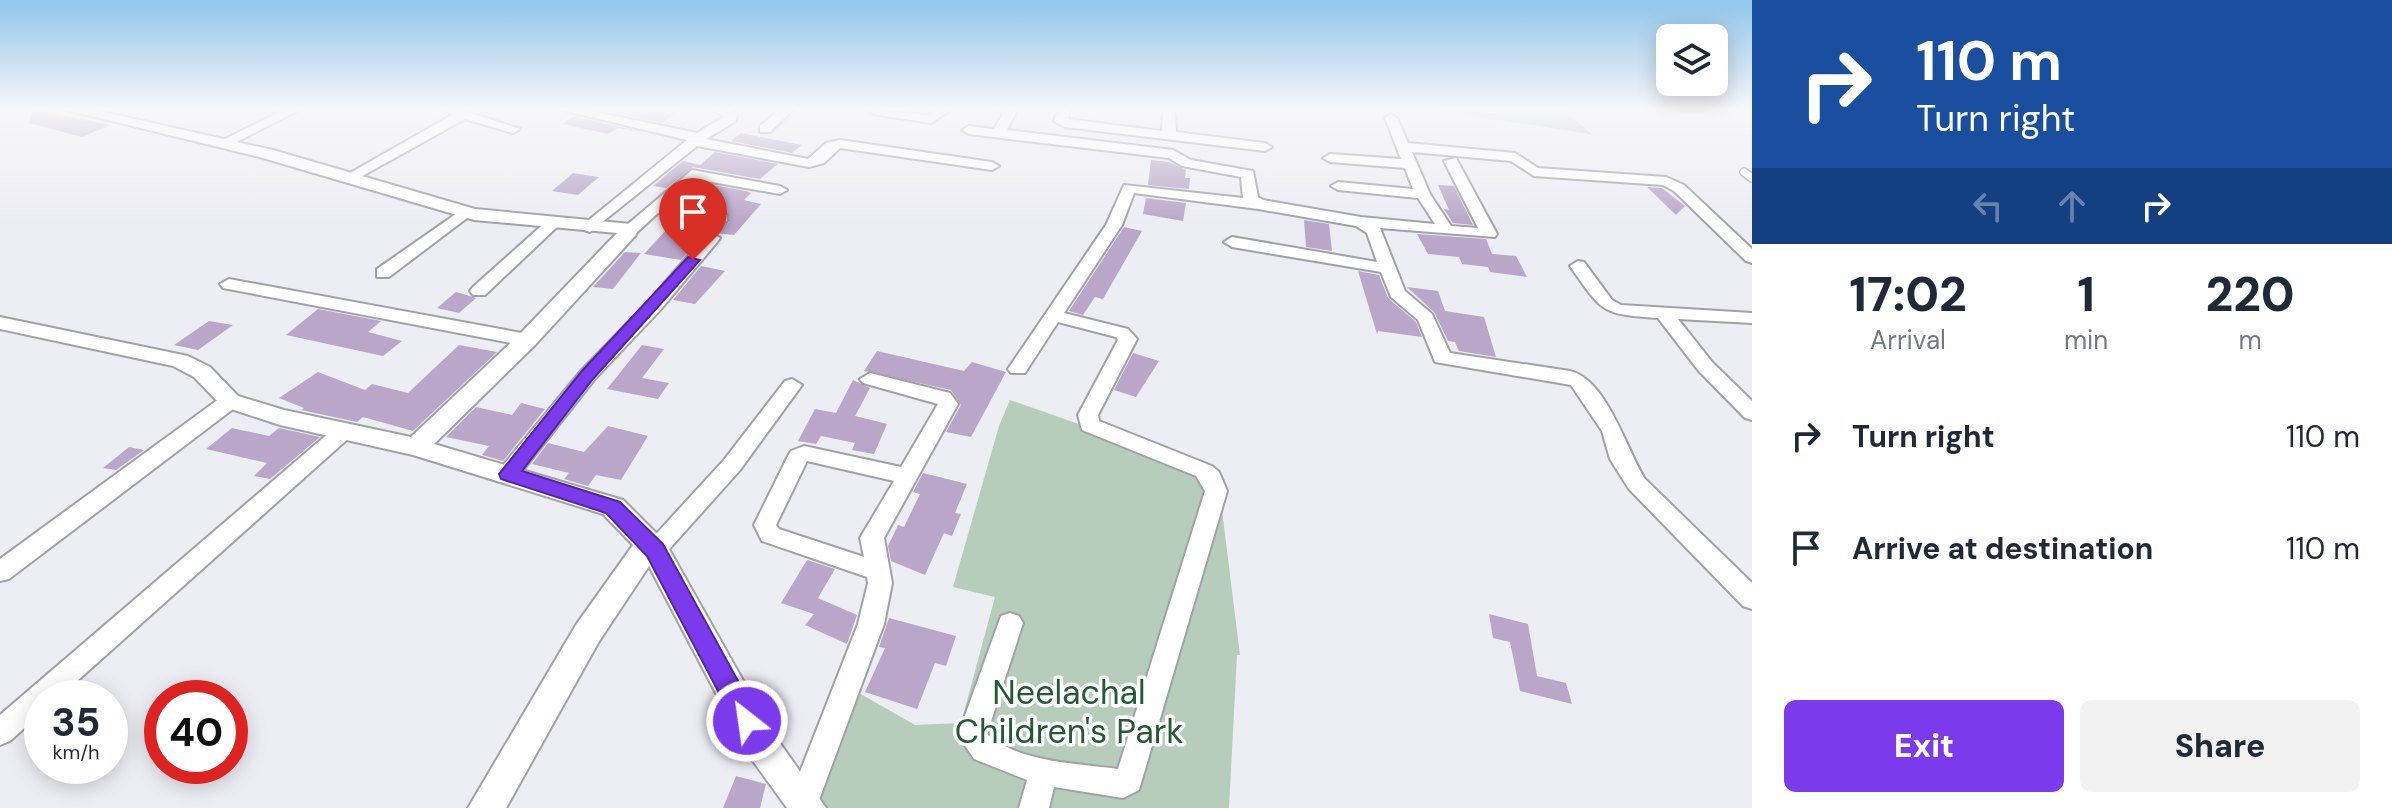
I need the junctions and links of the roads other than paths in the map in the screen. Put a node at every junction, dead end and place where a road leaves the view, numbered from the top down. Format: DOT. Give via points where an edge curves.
graph roads {
  1 [pos="1404,147"];
  2 [pos="236,148"];
  3 [pos="397,148"];
  4 [pos="688,148"];
  5 [pos="735,148"];
  6 [pos="830,148"];
  7 [pos="866,148"];
  8 [pos="1121,148"];
  9 [pos="1265,148"];
  10 [pos="1412,148"];
  11 [pos="1330,158"];
  12 [pos="1451,161"];
  13 [pos="1411,164"];
  14 [pos="992,166"];
  15 [pos="1744,172"];
  16 [pos="1248,174"];
  17 [pos="350,177"];
  18 [pos="1752,178"];
  19 [pos="1338,186"];
  20 [pos="780,190"];
  21 [pos="1423,194"];
  22 [pos="1258,204"];
  23 [pos="655,208"];
  24 [pos="466,212"];
  25 [pos="722,218"];
  26 [pos="1361,222"];
  27 [pos="553,223"];
  28 [pos="590,227"];
  29 [pos="1447,231"];
  30 [pos="628,232"];
  31 [pos="712,238"];
  32 [pos="1232,242"];
  33 [pos="1752,258"];
  34 [pos="1578,266"];
  35 [pos="1390,269"];
  36 [pos="383,273"];
  37 [pos="229,284"];
  38 [pos="479,291"];
  39 [pos="1664,313"];
  40 [pos="1052,315"];
  41 [pos="1752,318"];
  42 [pos="0,323"];
  43 [pos="527,340"];
  44 [pos="1018,369"];
  45 [pos="870,379"];
  46 [pos="792,385"];
  47 [pos="230,401"];
  48 [pos="1752,413"];
  49 [pos="344,431"];
  50 [pos="416,447"];
  51 [pos="508,474"];
  52 [pos="907,476"];
  53 [pos="652,547"];
  54 [pos="0,572"];
  55 [pos="879,572"];
  56 [pos="1752,599"];
  57 [pos="1010,623"];
  58 [pos="0,732"];
  59 [pos="1044,772"];
  60 [pos="806,804"];
  61 [pos="486,808"];
  62 [pos="1034,808"];
  1 -- 13 [label="street"];
  2 -- 17 [label="street"];
  3 -- 17 [label="street"];
  4 -- 28 [label="street"];
  5 -- 6 [label="street" via="809,163"];
  7 -- 14 [label="street"];
  8 -- 16 [label="street" via="1173,154 1187,163"];
  9 -- 16 [label="street" via="1264,165"];
  10 -- 33 [label="street" via="1515,157 1534,172 1666,181"];
  11 -- 13 [label="street"];
  12 -- 29 [label="street" via="1490,232"];
  13 -- 21 [label="street"];
  15 -- 18 [label="lane"];
  16 -- 22 [label="street" via="1251,199"];
  17 -- 24 [label="street"];
  19 -- 21 [label="street"];
  20 -- 23 [label="street" via="692,174"];
  21 -- 29 [label="street"];
  22 -- 26 [label="street"];
  22 -- 40 [label="street" via="1132,187 1114,225"];
  23 -- 25 [label="street"];
  23 -- 30 [label="street"];
  24 -- 27 [label="street"];
  24 -- 36 [label="street"];
  26 -- 29 [label="street"];
  26 -- 35 [label="street" via="1376,234"];
  27 -- 28 [label="street"];
  27 -- 38 [label="street"];
  28 -- 30 [label="street"];
  30 -- 43 [label="street"];
  31 -- 51 [label="street" via="587,376"];
  32 -- 35 [label="street"];
  34 -- 39 [label="street" via="1611,308"];
  35 -- 56 [label="street" via="1399,297 1426,318 1442,358 1578,381 1612,430 1621,459 1637,484"];
  37 -- 43 [label="street"];
  39 -- 41 [label="street"];
  39 -- 48 [label="street" via="1705,366"];
  40 -- 44 [label="street"];
  40 -- 59 [label="street" via="1128,339 1088,415 1089,425 1204,471 1216,491 1129,780 1110,783"];
  42 -- 47 [label="street" via="180,361 202,372"];
  43 -- 50 [label="street"];
  45 -- 52 [label="street" via="947,400"];
  46 -- 53 [label="street" via="732,465"];
  47 -- 49 [label="street"];
  47 -- 54 [label="street"];
  49 -- 50 [label="street"];
  49 -- 58 [label="street"];
  50 -- 51 [label="street"];
  51 -- 53 [label="street" via="613,507"];
  52 -- 55 [label="street" via="872,538"];
  52 -- 55 [label="street" via="804,453 765,525 770,535"];
  53 -- 60 [label="street" via="760,743"];
  53 -- 61 [label="street" via="587,634"];
  55 -- 60 [label="street" via="871,624"];
  57 -- 59 [label="street" via="972,735 989,752"];
  59 -- 62 [label="street"];
}
